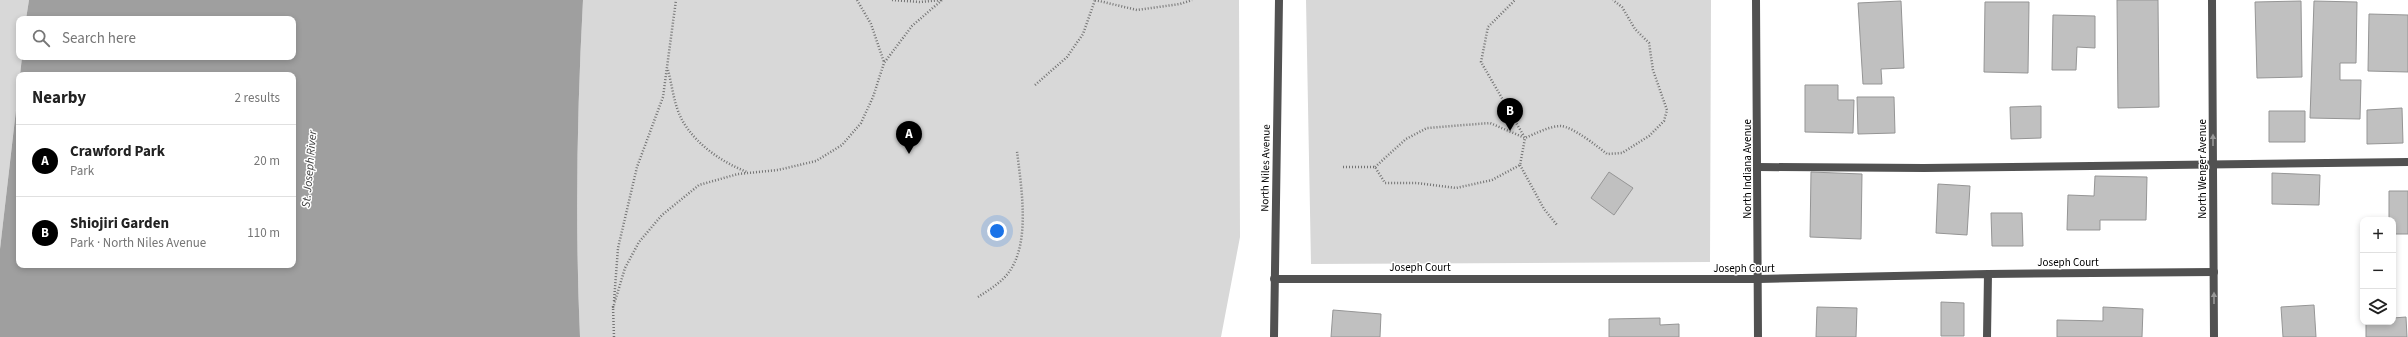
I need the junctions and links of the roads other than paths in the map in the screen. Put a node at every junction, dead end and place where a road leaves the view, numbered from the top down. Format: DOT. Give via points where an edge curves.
graph roads {
  1 [pos="1279,0"];
  2 [pos="1756,0"];
  3 [pos="2212,0"];
  4 [pos="2213,162"];
  5 [pos="2408,162"];
  6 [pos="1758,167"];
  7 [pos="2214,272"];
  8 [pos="1988,274"];
  9 [pos="1274,279"];
  10 [pos="1759,279"];
  11 [pos="1274,337"];
  12 [pos="1758,337"];
  13 [pos="1987,337"];
  14 [pos="2214,337"];
  1 -- 9 [label="street, North Niles Avenue"];
  2 -- 6 [label="street, North Indiana Avenue"];
  4 -- 3 [label="street, North Wenger Avenue, one-way"];
  4 -- 5 [label="street"];
  4 -- 6 [label="street" via="1924,168"];
  4 -- 7 [label="street, North Wenger Avenue"];
  6 -- 10 [label="street, North Indiana Avenue"];
  7 -- 8 [label="street, Joseph Court"];
  14 -- 7 [label="street, North Wenger Avenue, one-way"];
  8 -- 10 [label="street, Joseph Court"];
  8 -- 13 [label="street"];
  9 -- 10 [label="street, Joseph Court"];
  9 -- 11 [label="street, North Niles Avenue"];
  10 -- 12 [label="street, North Indiana Avenue"];
}
